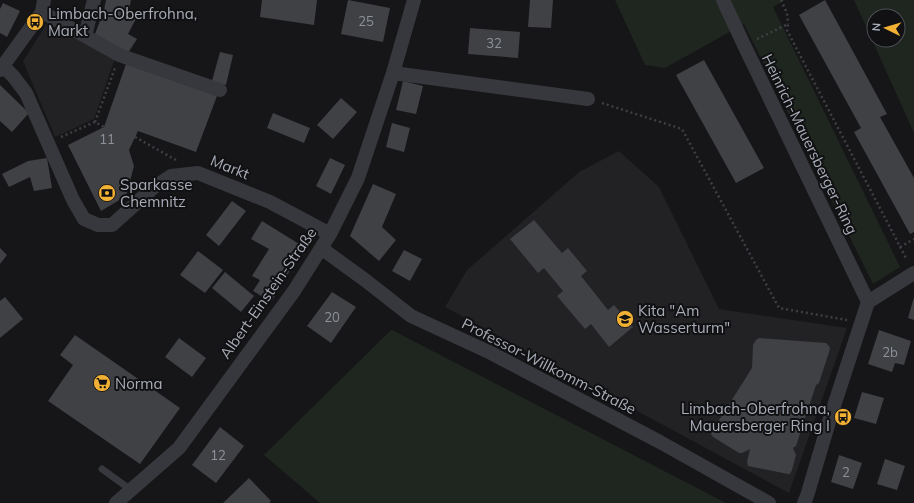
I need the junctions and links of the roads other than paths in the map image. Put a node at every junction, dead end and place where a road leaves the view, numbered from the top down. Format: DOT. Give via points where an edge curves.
graph roads {
  1 [pos="94,0"];
  2 [pos="414,0"];
  3 [pos="723,0"];
  4 [pos="43,6"];
  5 [pos="85,36"];
  6 [pos="2,68"];
  7 [pos="393,73"];
  8 [pos="220,90"];
  9 [pos="588,99"];
  10 [pos="330,234"];
  11 [pos="322,248"];
  12 [pos="912,270"];
  13 [pos="868,302"];
  14 [pos="102,469"];
  15 [pos="131,490"];
  16 [pos="118,502"];
  17 [pos="769,503"];
  18 [pos="804,503"];
  1 -- 5 [label="street"];
  2 -- 7 [label="street, Albert-Einstein-Straße"];
  3 -- 13 [label="street, Heinrich-Mauersberger-Ring"];
  4 -- 5 [label="street"];
  4 -- 6 [label="street"];
  5 -- 8 [label="street" via="119,55"];
  6 -- 10 [label="street, Markt" via="13,76 26,93 84,219 98,225 112,225 153,188 171,176 198,173 270,202"];
  7 -- 9 [label="street"];
  7 -- 10 [label="street, Albert-Einstein-Straße" via="358,178"];
  10 -- 11 [label="street, Albert-Einstein-Straße"];
  11 -- 15 [label="street, Albert-Einstein-Straße" via="294,291 179,448"];
  11 -- 17 [label="street, Professor-Willkomm-Straße" via="411,316 491,353"];
  12 -- 13 [label="street"];
  13 -- 18 [label="street"];
  14 -- 15 [label="lane"];
  15 -- 16 [label="street, Albert-Einstein-Straße"];
}
